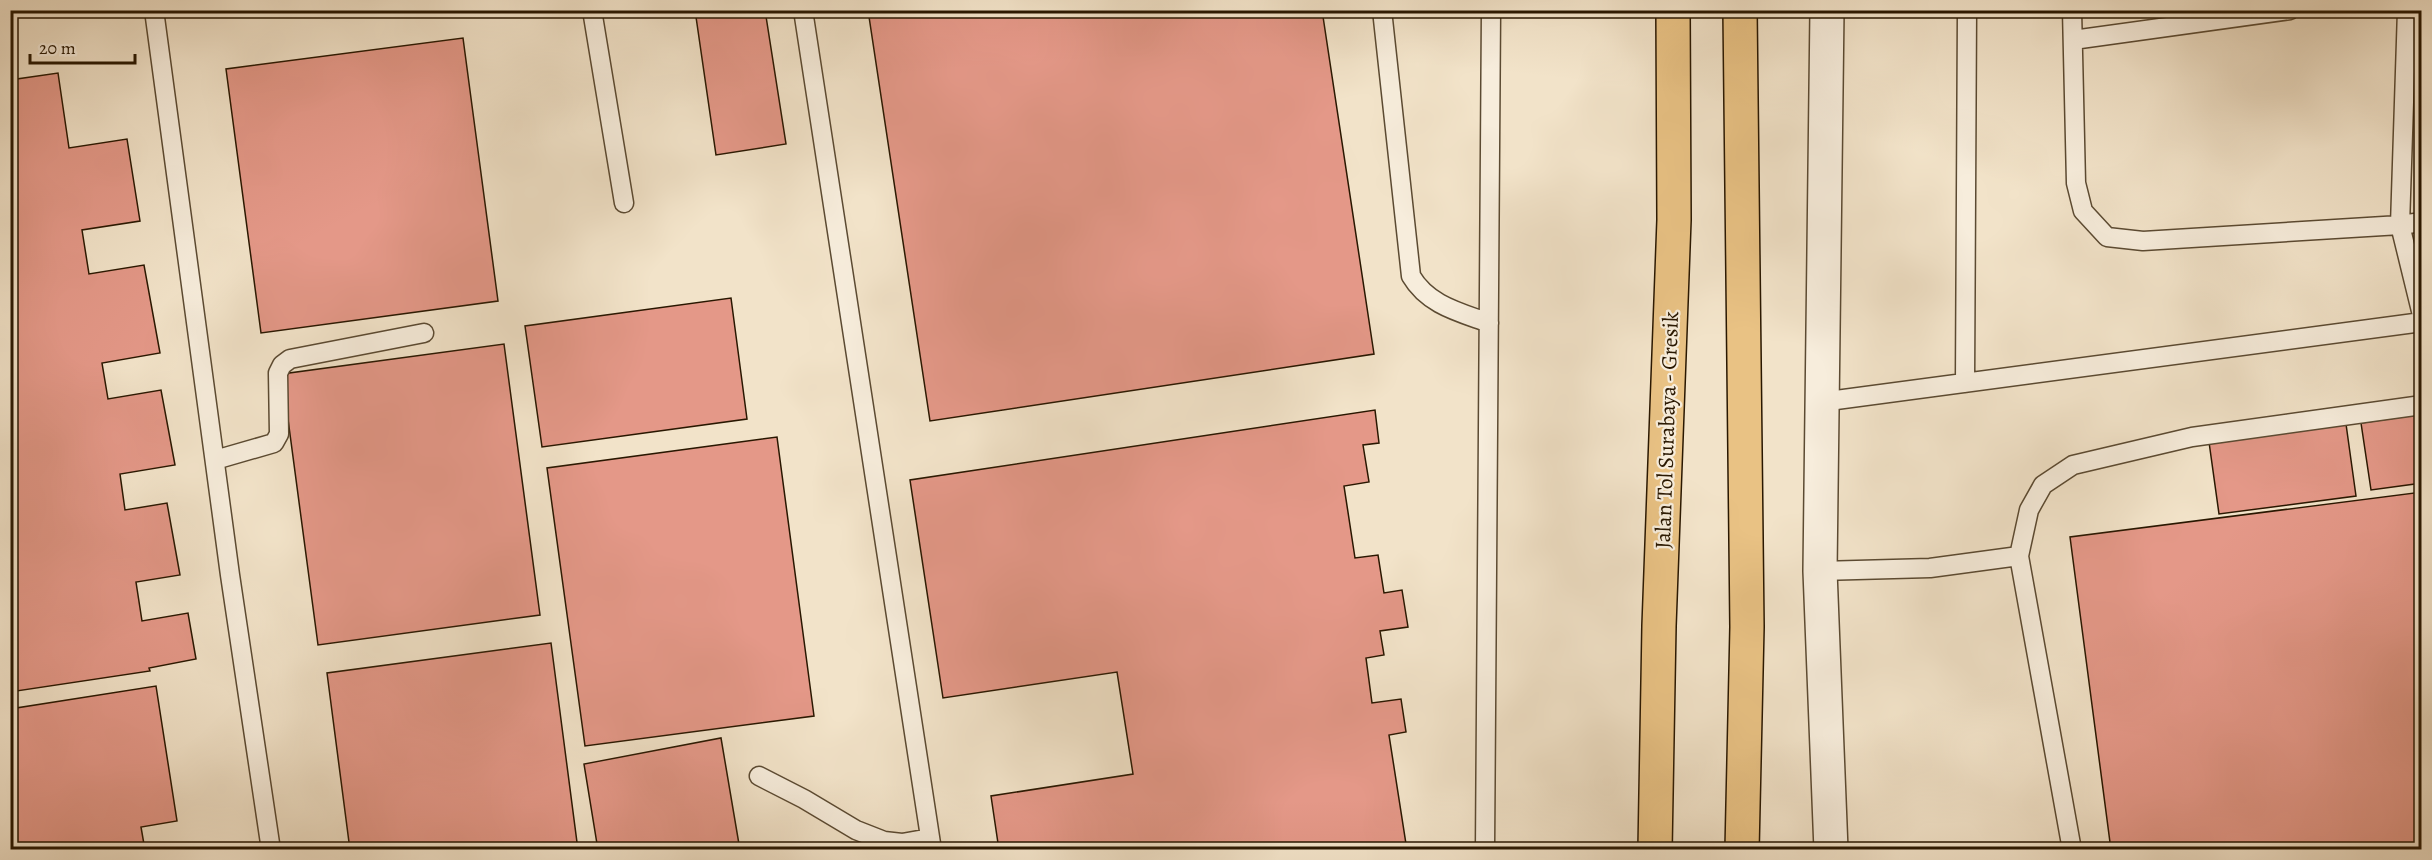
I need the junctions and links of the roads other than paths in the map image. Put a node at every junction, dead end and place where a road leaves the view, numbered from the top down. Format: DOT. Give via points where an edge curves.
graph roads {
  1 [pos="154,10"];
  2 [pos="592,10"];
  3 [pos="803,10"];
  4 [pos="1382,10"];
  5 [pos="1491,10"];
  6 [pos="1673,10"];
  7 [pos="1740,10"];
  8 [pos="1827,10"];
  9 [pos="1967,10"];
  10 [pos="2072,10"];
  11 [pos="2290,10"];
  12 [pos="2407,10"];
  13 [pos="2073,40"];
  14 [pos="624,203"];
  15 [pos="2421,222"];
  16 [pos="2400,225"];
  17 [pos="2421,315"];
  18 [pos="2421,322"];
  19 [pos="1489,323"];
  20 [pos="424,333"];
  21 [pos="1965,383"];
  22 [pos="1821,402"];
  23 [pos="2421,405"];
  24 [pos="215,460"];
  25 [pos="2019,556"];
  26 [pos="1820,571"];
  27 [pos="759,776"];
  28 [pos="931,844"];
  29 [pos="271,849"];
  30 [pos="1485,849"];
  31 [pos="1655,849"];
  32 [pos="1742,849"];
  33 [pos="1831,849"];
  34 [pos="2072,849"];
  1 -- 24 [label="lane"];
  2 -- 14 [label="lane"];
  3 -- 28 [label="lane"];
  4 -- 19 [label="lane" via="1411,276 1420,291 1446,307"];
  5 -- 19 [label="lane"];
  6 -- 31 [label="highway, Jalan Tol Surabaya - Gresik" via="1674,220"];
  7 -- 32 [label="highway" via="1747,627"];
  8 -- 22 [label="street"];
  9 -- 21 [label="lane"];
  10 -- 13 [label="lane"];
  11 -- 13 [label="lane"];
  12 -- 16 [label="lane"];
  13 -- 16 [label="lane" via="2076,183 2083,211 2107,237 2143,241"];
  15 -- 16 [label="lane"];
  16 -- 17 [label="lane"];
  18 -- 21 [label="lane"];
  19 -- 30 [label="lane"];
  20 -- 24 [label="lane" via="290,359 278,373 279,434 274,443"];
  21 -- 22 [label="lane"];
  22 -- 26 [label="street"];
  23 -- 25 [label="lane" via="2192,437 2073,465 2043,485 2029,510"];
  24 -- 29 [label="lane"];
  25 -- 26 [label="lane" via="1930,568"];
  25 -- 34 [label="lane"];
  26 -- 33 [label="street"];
  27 -- 28 [label="lane" via="856,830 884,841"];
}
